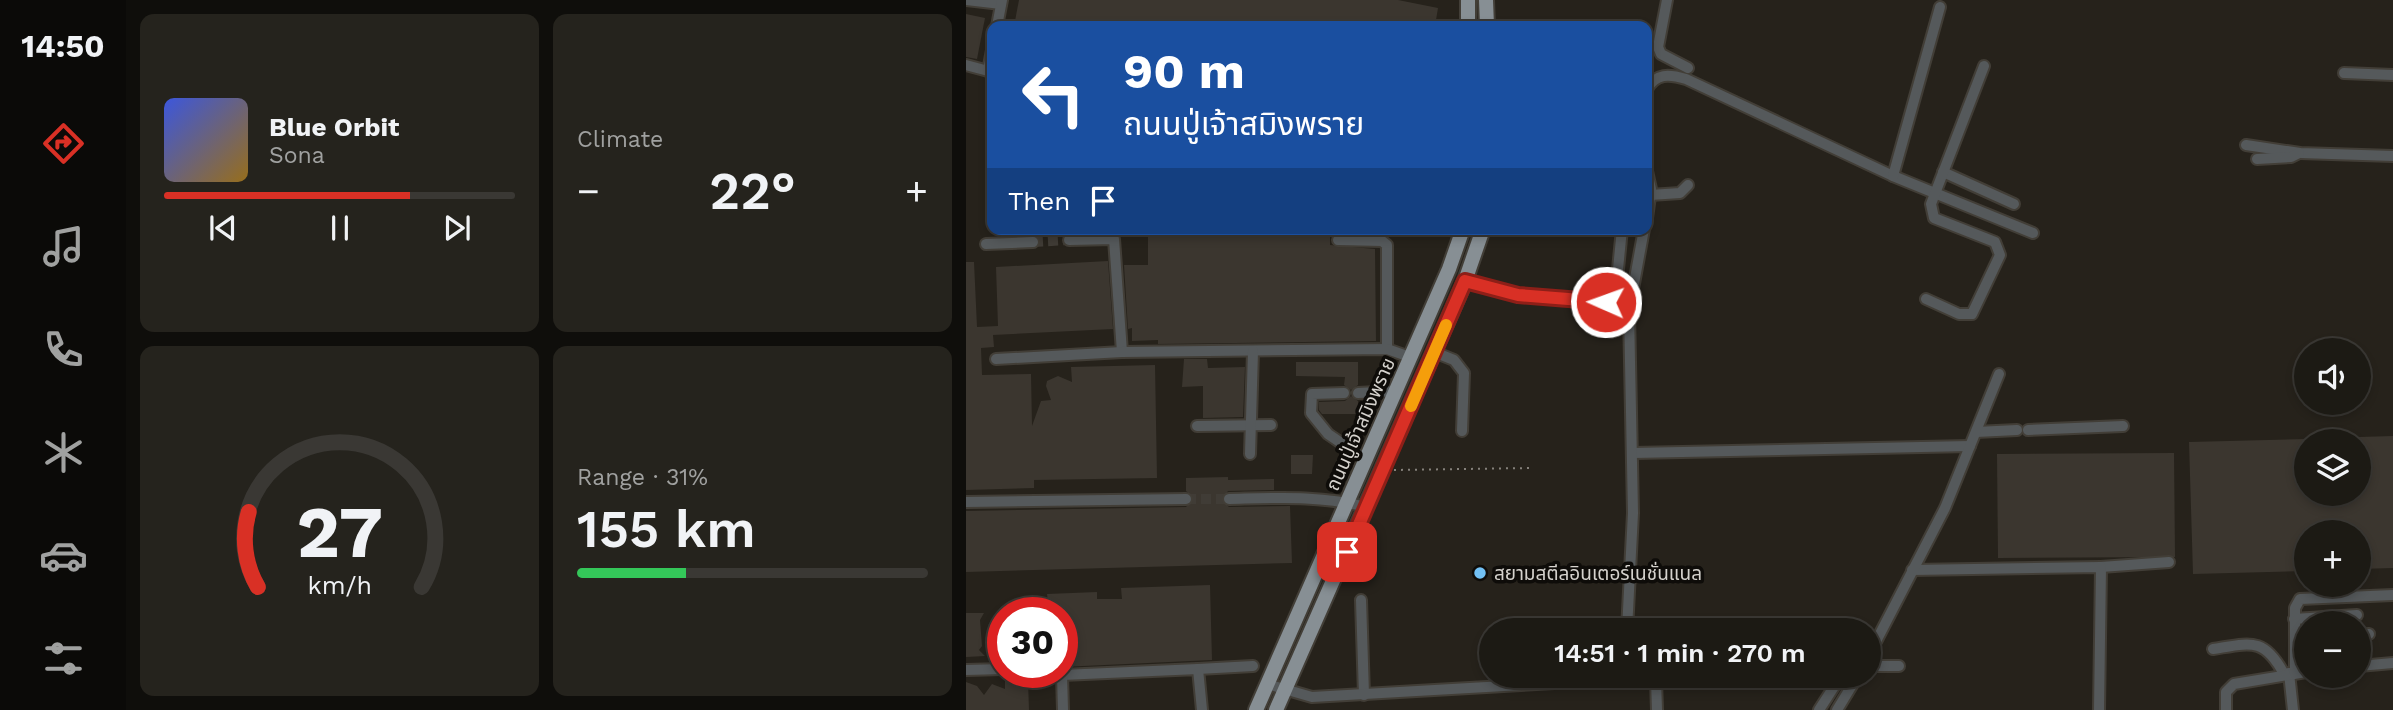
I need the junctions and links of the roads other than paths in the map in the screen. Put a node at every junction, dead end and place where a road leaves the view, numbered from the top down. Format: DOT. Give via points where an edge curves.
graph roads {
  1 [pos="967,0"];
  2 [pos="1468,0"];
  3 [pos="1486,0"];
  4 [pos="1667,0"];
  5 [pos="1002,2"];
  6 [pos="1940,7"];
  7 [pos="998,21"];
  8 [pos="1468,21"];
  9 [pos="1487,21"];
  10 [pos="966,65"];
  11 [pos="1984,66"];
  12 [pos="1688,68"];
  13 [pos="987,70"];
  14 [pos="2344,73"];
  15 [pos="2393,75"];
  16 [pos="1652,82"];
  17 [pos="2246,145"];
  18 [pos="2300,153"];
  19 [pos="2393,156"];
  20 [pos="2257,159"];
  21 [pos="1943,172"];
  22 [pos="1893,176"];
  23 [pos="1688,185"];
  24 [pos="1934,194"];
  25 [pos="1652,195"];
  26 [pos="2014,204"];
  27 [pos="2033,233"];
  28 [pos="1461,235"];
  29 [pos="1481,235"];
  30 [pos="1621,235"];
  31 [pos="1643,235"];
  32 [pos="1069,240"];
  33 [pos="1338,240"];
  34 [pos="1033,242"];
  35 [pos="986,244"];
  36 [pos="1465,281"];
  37 [pos="1926,299"];
  38 [pos="1387,349"];
  39 [pos="1253,351"];
  40 [pos="1122,352"];
  41 [pos="1434,352"];
  42 [pos="1410,358"];
  43 [pos="996,359"];
  44 [pos="1999,374"];
  45 [pos="1396,391"];
  46 [pos="1344,393"];
  47 [pos="1358,393"];
  48 [pos="1197,425"];
  49 [pos="1251,425"];
  50 [pos="1271,425"];
  51 [pos="2123,426"];
  52 [pos="1462,431"];
  53 [pos="1976,432"];
  54 [pos="1970,446"];
  55 [pos="1633,453"];
  56 [pos="1250,454"];
  57 [pos="1366,460"];
  58 [pos="1186,499"];
  59 [pos="1228,499"];
  60 [pos="966,502"];
  61 [pos="1347,502"];
  62 [pos="1366,508"];
  63 [pos="2169,562"];
  64 [pos="2101,567"];
  65 [pos="1913,570"];
  66 [pos="2393,595"];
  67 [pos="1361,600"];
  68 [pos="2296,611"];
  69 [pos="1627,618"];
  70 [pos="2294,619"];
  71 [pos="1881,631"];
  72 [pos="2293,638"];
  73 [pos="2213,649"];
  74 [pos="2393,663"];
  75 [pos="2371,665"];
  76 [pos="1252,666"];
  77 [pos="1881,666"];
  78 [pos="1899,666"];
  79 [pos="987,669"];
  80 [pos="1198,669"];
  81 [pos="966,670"];
  82 [pos="2294,673"];
  83 [pos="1078,674"];
  84 [pos="1267,684"];
  85 [pos="1479,687"];
  86 [pos="1062,688"];
  87 [pos="1656,688"];
  88 [pos="1833,688"];
  89 [pos="1850,688"];
  90 [pos="2294,688"];
  91 [pos="1285,691"];
  92 [pos="1364,695"];
  93 [pos="1063,710"];
  94 [pos="1202,710"];
  95 [pos="1256,710"];
  96 [pos="1276,710"];
  97 [pos="1657,710"];
  98 [pos="1819,710"];
  99 [pos="1837,710"];
  100 [pos="2099,710"];
  101 [pos="2226,710"];
  102 [pos="2294,710"];
  1 -- 5 [label="street"];
  2 -- 8 [label="main road"];
  3 -- 9 [label="main road"];
  4 -- 12 [label="street" via="1658,47 1661,54"];
  5 -- 7 [label="street"];
  6 -- 22 [label="street"];
  10 -- 13 [label="street"];
  11 -- 21 [label="street"];
  14 -- 15 [label="street"];
  16 -- 22 [label="street" via="1661,76 1686,79"];
  17 -- 18 [label="street"];
  18 -- 19 [label="street"];
  18 -- 20 [label="street"];
  21 -- 24 [label="street"];
  21 -- 26 [label="street"];
  22 -- 24 [label="street"];
  23 -- 25 [label="street" via="1680,194"];
  24 -- 27 [label="street"];
  24 -- 37 [label="street" via="1934,218 1995,242 2000,255 1972,314 1959,314"];
  28 -- 42 [label="main road, ถนนปู่เจ้าสมิงพราย"];
  29 -- 36 [label="main road, ถนนปู่เจ้าสมิงพราย"];
  30 -- 36 [label="street" via="1617,279 1606,302 1518,295"];
  31 -- 55 [label="street" via="1629,311"];
  32 -- 40 [label="street" via="1114,239"];
  33 -- 38 [label="street" via="1387,244"];
  34 -- 35 [label="street"];
  36 -- 41 [label="main road, ถนนปู่เจ้าสมิงพราย"];
  38 -- 39 [label="street"];
  38 -- 42 [label="street"];
  39 -- 40 [label="street"];
  39 -- 49 [label="street"];
  40 -- 43 [label="street"];
  41 -- 52 [label="street" via="1454,360 1464,373"];
  41 -- 62 [label="main road, ถนนปู่เจ้าสมิงพราย"];
  42 -- 45 [label="main road, ถนนปู่เจ้าสมิงพราย"];
  44 -- 53 [label="street"];
  45 -- 47 [label="street"];
  45 -- 57 [label="main road, ถนนปู่เจ้าสมิงพราย"];
  46 -- 57 [label="street" via="1312,394 1311,413 1328,434"];
  48 -- 49 [label="street"];
  49 -- 50 [label="street"];
  49 -- 56 [label="street"];
  51 -- 53 [label="street"];
  53 -- 54 [label="street"];
  54 -- 55 [label="street"];
  54 -- 65 [label="street"];
  55 -- 69 [label="street"];
  57 -- 61 [label="main road, ถนนปู่เจ้าสมิงพราย"];
  58 -- 60 [label="street"];
  59 -- 61 [label="street"];
  61 -- 62 [label="street"];
  61 -- 84 [label="main road, ถนนปู่เจ้าสมิงพราย"];
  62 -- 91 [label="main road, ถนนปู่เจ้าสมิงพราย"];
  63 -- 64 [label="street"];
  64 -- 65 [label="street"];
  64 -- 100 [label="street"];
  65 -- 71 [label="street"];
  66 -- 68 [label="street" via="2300,599"];
  67 -- 92 [label="street"];
  70 -- 72 [label="street"];
  72 -- 82 [label="street"];
  73 -- 82 [label="street" via="2250,643 2266,647"];
  74 -- 75 [label="street"];
  76 -- 80 [label="street"];
  77 -- 78 [label="street"];
  79 -- 81 [label="street"];
  80 -- 83 [label="street"];
  80 -- 94 [label="street"];
  82 -- 101 [label="street" via="2234,684 2226,692"];
  84 -- 91 [label="street"];
  84 -- 95 [label="main road, ถนนปู่เจ้าสมิงพราย"];
  85 -- 92 [label="street"];
  86 -- 93 [label="street"];
  87 -- 97 [label="street"];
  88 -- 98 [label="street"];
  89 -- 99 [label="street"];
  90 -- 102 [label="street"];
  91 -- 92 [label="street" via="1312,697"];
  91 -- 96 [label="main road, ถนนปู่เจ้าสมิงพราย"];
}
